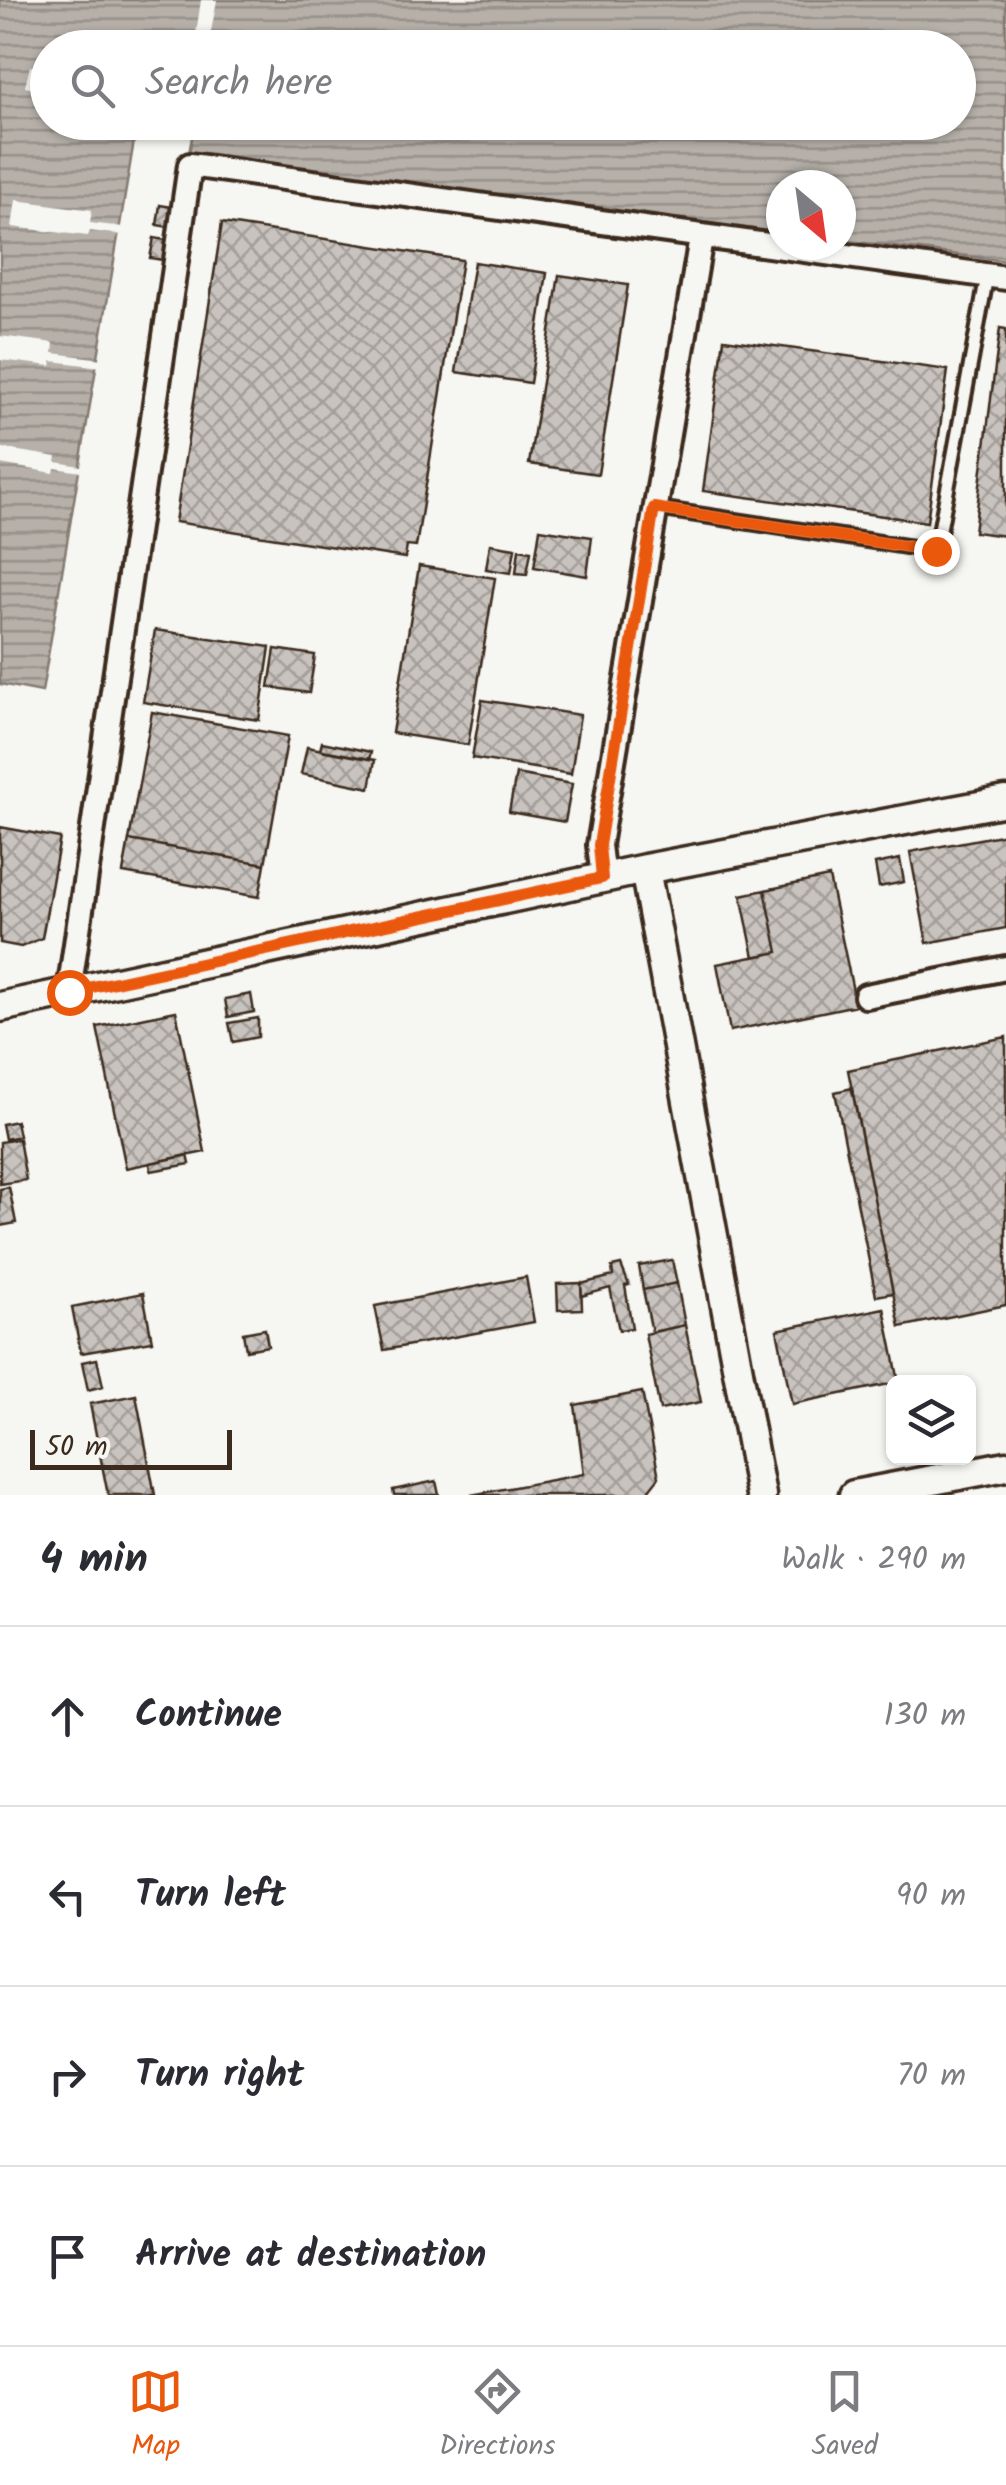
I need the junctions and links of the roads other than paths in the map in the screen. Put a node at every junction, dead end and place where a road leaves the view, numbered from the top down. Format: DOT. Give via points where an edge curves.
graph roads {
  1 [pos="701,238"];
  2 [pos="996,277"];
  3 [pos="654,508"];
  4 [pos="1006,801"];
  5 [pos="646,868"];
  6 [pos="602,878"];
  7 [pos="1006,968"];
  8 [pos="69,992"];
  9 [pos="866,996"];
  10 [pos="0,1007"];
  11 [pos="1006,1466"];
  12 [pos="761,1495"];
  13 [pos="854,1495"];
  1 -- 2 [label="street"];
  1 -- 3 [label="street"];
  1 -- 8 [label="street" via="190,165"];
  2 -- 3 [label="lane" via="936,551"];
  3 -- 6 [label="street" via="599,845"];
  4 -- 5 [label="street"];
  5 -- 6 [label="street"];
  5 -- 12 [label="street"];
  6 -- 8 [label="street"];
  7 -- 9 [label="street"];
  8 -- 10 [label="street"];
  11 -- 13 [label="street"];
}
